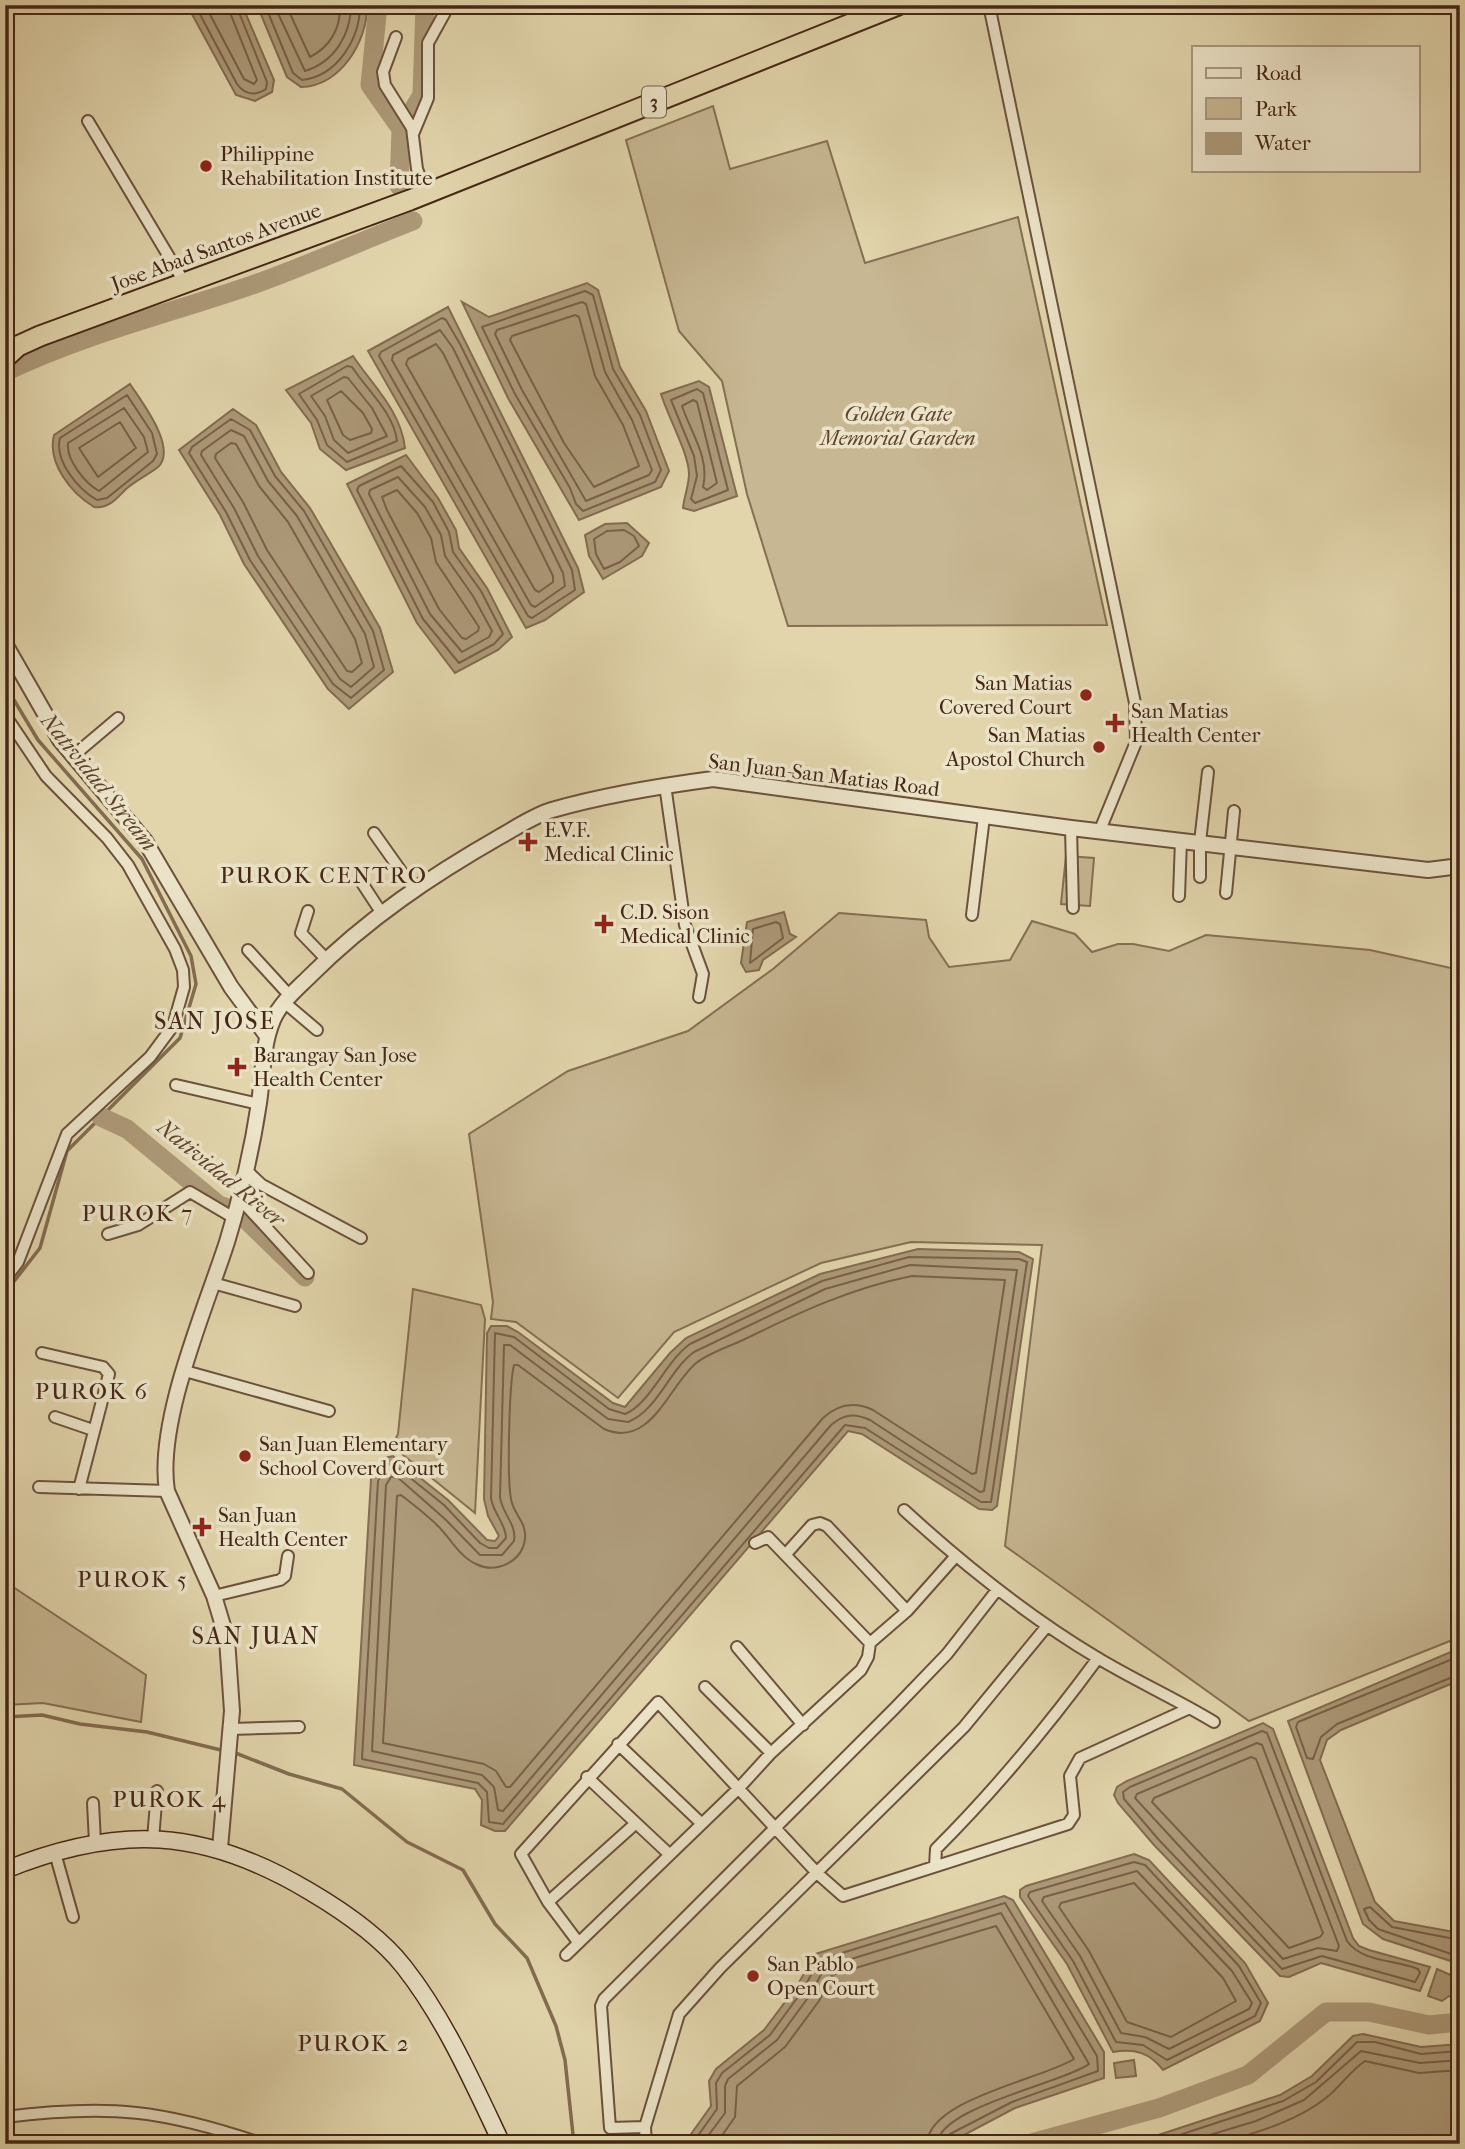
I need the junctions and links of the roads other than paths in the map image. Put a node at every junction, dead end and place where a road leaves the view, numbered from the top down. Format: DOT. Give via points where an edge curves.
graph roads {
  1 [pos="449,5"];
  2 [pos="898,5"];
  3 [pos="989,5"];
  4 [pos="396,37"];
  5 [pos="88,121"];
  6 [pos="413,131"];
  7 [pos="426,193"];
  8 [pos="184,282"];
  9 [pos="9,350"];
  10 [pos="5,644"];
  11 [pos="5,715"];
  12 [pos="118,718"];
  13 [pos="73,756"];
  14 [pos="1208,772"];
  15 [pos="665,785"];
  16 [pos="1234,811"];
  17 [pos="984,817"];
  18 [pos="1071,828"];
  19 [pos="1100,830"];
  20 [pos="374,833"];
  21 [pos="1181,840"];
  22 [pos="1200,842"];
  23 [pos="1231,846"];
  24 [pos="1460,866"];
  25 [pos="1200,877"];
  26 [pos="360,880"];
  27 [pos="413,888"];
  28 [pos="1226,893"];
  29 [pos="1179,895"];
  30 [pos="1073,908"];
  31 [pos="308,911"];
  32 [pos="381,912"];
  33 [pos="972,915"];
  34 [pos="248,950"];
  35 [pos="327,960"];
  36 [pos="699,997"];
  37 [pos="287,999"];
  38 [pos="317,1030"];
  39 [pos="267,1036"];
  40 [pos="176,1085"];
  41 [pos="259,1104"];
  42 [pos="246,1170"];
  43 [pos="237,1209"];
  44 [pos="108,1234"];
  45 [pos="361,1238"];
  46 [pos="308,1273"];
  47 [pos="5,1279"];
  48 [pos="214,1283"];
  49 [pos="295,1306"];
  50 [pos="42,1353"];
  51 [pos="186,1371"];
  52 [pos="329,1410"];
  53 [pos="55,1418"];
  54 [pos="93,1430"];
  55 [pos="39,1487"];
  56 [pos="79,1489"];
  57 [pos="167,1492"];
  58 [pos="904,1510"];
  59 [pos="755,1543"];
  60 [pos="786,1554"];
  61 [pos="288,1556"];
  62 [pos="955,1557"];
  63 [pos="997,1590"];
  64 [pos="214,1596"];
  65 [pos="906,1611"];
  66 [pos="1047,1626"];
  67 [pos="870,1643"];
  68 [pos="737,1647"];
  69 [pos="1098,1658"];
  70 [pos="705,1687"];
  71 [pos="1190,1708"];
  72 [pos="1214,1722"];
  73 [pos="803,1725"];
  74 [pos="299,1727"];
  75 [pos="231,1735"];
  76 [pos="618,1744"];
  77 [pos="771,1753"];
  78 [pos="587,1777"];
  79 [pos="739,1788"];
  80 [pos="157,1791"];
  81 [pos="93,1803"];
  82 [pos="701,1823"];
  83 [pos="635,1824"];
  84 [pos="775,1829"];
  85 [pos="153,1839"];
  86 [pos="95,1842"];
  87 [pos="220,1848"];
  88 [pos="55,1853"];
  89 [pos="669,1854"];
  90 [pos="935,1866"];
  91 [pos="5,1870"];
  92 [pos="818,1874"];
  93 [pos="548,1902"];
  94 [pos="73,1917"];
  95 [pos="578,1942"];
  96 [pos="566,1955"];
  97 [pos="5,2117"];
  98 [pos="645,2127"];
  99 [pos="263,2144"];
  100 [pos="502,2144"];
  101 [pos="646,2144"];
  1 -- 6 [label="street" via="428,43 428,98"];
  2 -- 7 [label="highway, Jose Abad Santos Avenue / 3"];
  3 -- 19 [label="street" via="1135,703 1136,742"];
  4 -- 6 [label="street" via="384,80"];
  5 -- 8 [label="street"];
  6 -- 7 [label="street" via="417,169"];
  7 -- 8 [label="highway, Jose Abad Santos Avenue / 3"];
  8 -- 9 [label="highway, Jose Abad Santos Avenue / 3"];
  10 -- 13 [label="street" via="50,725"];
  11 -- 47 [label="street" via="46,776 128,865 175,949 184,987 173,1026 150,1057 67,1134 18,1262"];
  12 -- 13 [label="street"];
  13 -- 39 [label="street" via="145,841 226,979"];
  14 -- 22 [label="street"];
  15 -- 17 [label="street, San Juan-San Matias Road" via="713,779"];
  15 -- 27 [label="street, San Juan-San Matias Road" via="551,810"];
  15 -- 36 [label="street" via="685,925 702,974"];
  16 -- 23 [label="street"];
  17 -- 18 [label="street, San Juan-San Matias Road"];
  17 -- 33 [label="street"];
  18 -- 19 [label="street, San Juan-San Matias Road"];
  18 -- 30 [label="street"];
  19 -- 21 [label="street, San Juan-San Matias Road"];
  20 -- 27 [label="street"];
  21 -- 22 [label="street, San Juan-San Matias Road"];
  21 -- 29 [label="street"];
  22 -- 23 [label="street, San Juan-San Matias Road"];
  22 -- 25 [label="street"];
  23 -- 24 [label="street, San Juan-San Matias Road" via="1428,870"];
  23 -- 28 [label="street"];
  26 -- 32 [label="street"];
  27 -- 32 [label="street, San Juan-San Matias Road"];
  31 -- 35 [label="street" via="301,933"];
  32 -- 35 [label="street, San Juan-San Matias Road"];
  34 -- 37 [label="street"];
  35 -- 37 [label="street, San Juan-San Matias Road"];
  37 -- 38 [label="street"];
  37 -- 39 [label="street, San Juan-San Matias Road"];
  39 -- 41 [label="street, San Juan-San Matias Road"];
  40 -- 41 [label="street"];
  41 -- 42 [label="street, San Juan-San Matias Road"];
  42 -- 43 [label="street, San Juan-San Matias Road"];
  42 -- 45 [label="street" via="262,1185"];
  43 -- 44 [label="street" via="190,1192 138,1225"];
  43 -- 46 [label="street"];
  43 -- 48 [label="street, San Juan-San Matias Road"];
  48 -- 49 [label="street"];
  48 -- 51 [label="street, San Juan-San Matias Road"];
  50 -- 54 [label="street" via="107,1370"];
  51 -- 52 [label="street"];
  51 -- 57 [label="street, San Juan-San Matias Road" via="165,1460"];
  53 -- 54 [label="street"];
  54 -- 56 [label="street"];
  55 -- 56 [label="street"];
  56 -- 57 [label="street"];
  57 -- 64 [label="street"];
  58 -- 62 [label="street"];
  59 -- 60 [label="street" via="768,1537"];
  60 -- 65 [label="street" via="812,1525 827,1526"];
  60 -- 67 [label="street"];
  61 -- 64 [label="street" via="280,1580"];
  62 -- 63 [label="street"];
  62 -- 65 [label="street"];
  63 -- 66 [label="street"];
  63 -- 84 [label="street" via="947,1654"];
  64 -- 75 [label="street" via="227,1639"];
  65 -- 67 [label="street"];
  66 -- 69 [label="street"];
  66 -- 92 [label="street" via="964,1727"];
  67 -- 73 [label="street" via="861,1670"];
  68 -- 73 [label="street"];
  69 -- 71 [label="street"];
  69 -- 90 [label="street" via="1041,1737 936,1849"];
  70 -- 77 [label="street"];
  71 -- 72 [label="street"];
  71 -- 90 [label="street" via="1080,1758 1070,1776 1074,1815 1068,1824"];
  73 -- 77 [label="street"];
  74 -- 75 [label="street"];
  75 -- 87 [label="street"];
  76 -- 78 [label="street"];
  76 -- 79 [label="street" via="658,1702"];
  76 -- 82 [label="street"];
  77 -- 79 [label="street"];
  78 -- 83 [label="street"];
  78 -- 93 [label="street" via="521,1854"];
  79 -- 82 [label="street"];
  79 -- 84 [label="street"];
  80 -- 85 [label="street"];
  81 -- 86 [label="street"];
  82 -- 89 [label="street"];
  83 -- 89 [label="street"];
  83 -- 93 [label="street"];
  84 -- 92 [label="street"];
  84 -- 98 [label="street" via="603,2001 610,2128"];
  85 -- 86 [label="main road"];
  85 -- 87 [label="main road"];
  86 -- 88 [label="main road"];
  87 -- 100 [label="main road" via="288,1878 356,1922 403,1966 441,2026"];
  88 -- 91 [label="main road"];
  88 -- 94 [label="street"];
  89 -- 95 [label="street"];
  90 -- 92 [label="street" via="843,1896"];
  92 -- 98 [label="street" via="679,2014"];
  93 -- 95 [label="street"];
  95 -- 96 [label="street"];
  97 -- 99 [label="street" via="103,2108 151,2112"];
  98 -- 101 [label="street"];
}
